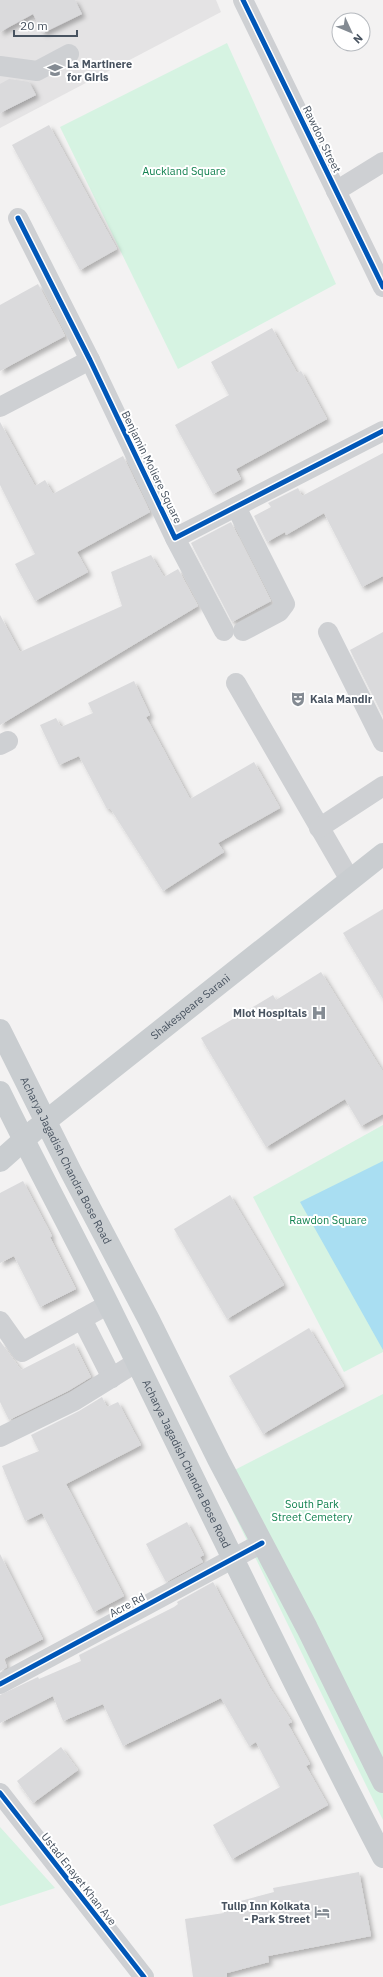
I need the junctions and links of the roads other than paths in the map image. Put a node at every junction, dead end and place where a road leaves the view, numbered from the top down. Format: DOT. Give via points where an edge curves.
graph roads {
  1 [pos="243,0"];
  2 [pos="70,54"];
  3 [pos="0,66"];
  4 [pos="383,162"];
  5 [pos="336,191"];
  6 [pos="18,218"];
  7 [pos="383,287"];
  8 [pos="90,360"];
  9 [pos="0,407"];
  10 [pos="383,431"];
  11 [pos="236,507"];
  12 [pos="175,538"];
  13 [pos="224,631"];
  14 [pos="243,631"];
  15 [pos="328,632"];
  16 [pos="236,683"];
  17 [pos="383,742"];
  18 [pos="383,786"];
  19 [pos="319,828"];
  20 [pos="383,854"];
  21 [pos="350,880"];
  22 [pos="0,1030"];
  23 [pos="0,1092"];
  24 [pos="46,1122"];
  25 [pos="23,1141"];
  26 [pos="0,1161"];
  27 [pos="109,1304"];
  28 [pos="82,1319"];
  29 [pos="0,1322"];
  30 [pos="137,1362"];
  31 [pos="112,1378"];
  32 [pos="0,1437"];
  33 [pos="262,1543"];
  34 [pos="234,1560"];
  35 [pos="0,1684"];
  36 [pos="383,1782"];
  37 [pos="0,1793"];
  38 [pos="383,1858"];
  39 [pos="144,1977"];
  1 -- 5 [label="street, Rawdon Street"];
  2 -- 3 [label="street" via="37,71"];
  4 -- 5 [label="street"];
  5 -- 7 [label="street, Rawdon Street"];
  6 -- 8 [label="street, Benjamin Moliere Square"];
  8 -- 9 [label="street"];
  8 -- 12 [label="street, Benjamin Moliere Square"];
  10 -- 11 [label="street, Benjamin Moliere Square"];
  11 -- 12 [label="street, Benjamin Moliere Square"];
  11 -- 14 [label="street" via="285,604 279,612"];
  12 -- 13 [label="street"];
  15 -- 17 [label="street"];
  16 -- 19 [label="street"];
  18 -- 19 [label="street"];
  19 -- 21 [label="street"];
  20 -- 21 [label="main road, Shakespeare Sarani"];
  21 -- 24 [label="main road, Shakespeare Sarani"];
  22 -- 24 [label="main road, Acharya Jagadish Chandra Bose Road"];
  23 -- 25 [label="main road, Acharya Jagadish Chandra Bose Road"];
  24 -- 25 [label="main road, Shakespeare Sarani"];
  24 -- 33 [label="main road, Acharya Jagadish Chandra Bose Road" via="150,1320"];
  25 -- 26 [label="main road, Shakespeare Sarani"];
  25 -- 27 [label="main road, Acharya Jagadish Chandra Bose Road"];
  27 -- 28 [label="street"];
  27 -- 30 [label="main road, Acharya Jagadish Chandra Bose Road"];
  28 -- 29 [label="street" via="22,1352"];
  28 -- 31 [label="street"];
  30 -- 31 [label="street"];
  30 -- 34 [label="main road, Acharya Jagadish Chandra Bose Road"];
  31 -- 32 [label="street"];
  33 -- 34 [label="street, Acre Rd"];
  33 -- 36 [label="main road, Acharya Jagadish Chandra Bose Road"];
  34 -- 35 [label="street, Acre Rd"];
  34 -- 38 [label="main road, Acharya Jagadish Chandra Bose Road" via="313,1723"];
  37 -- 39 [label="street, Ustad Enayet Khan Ave"];
}
